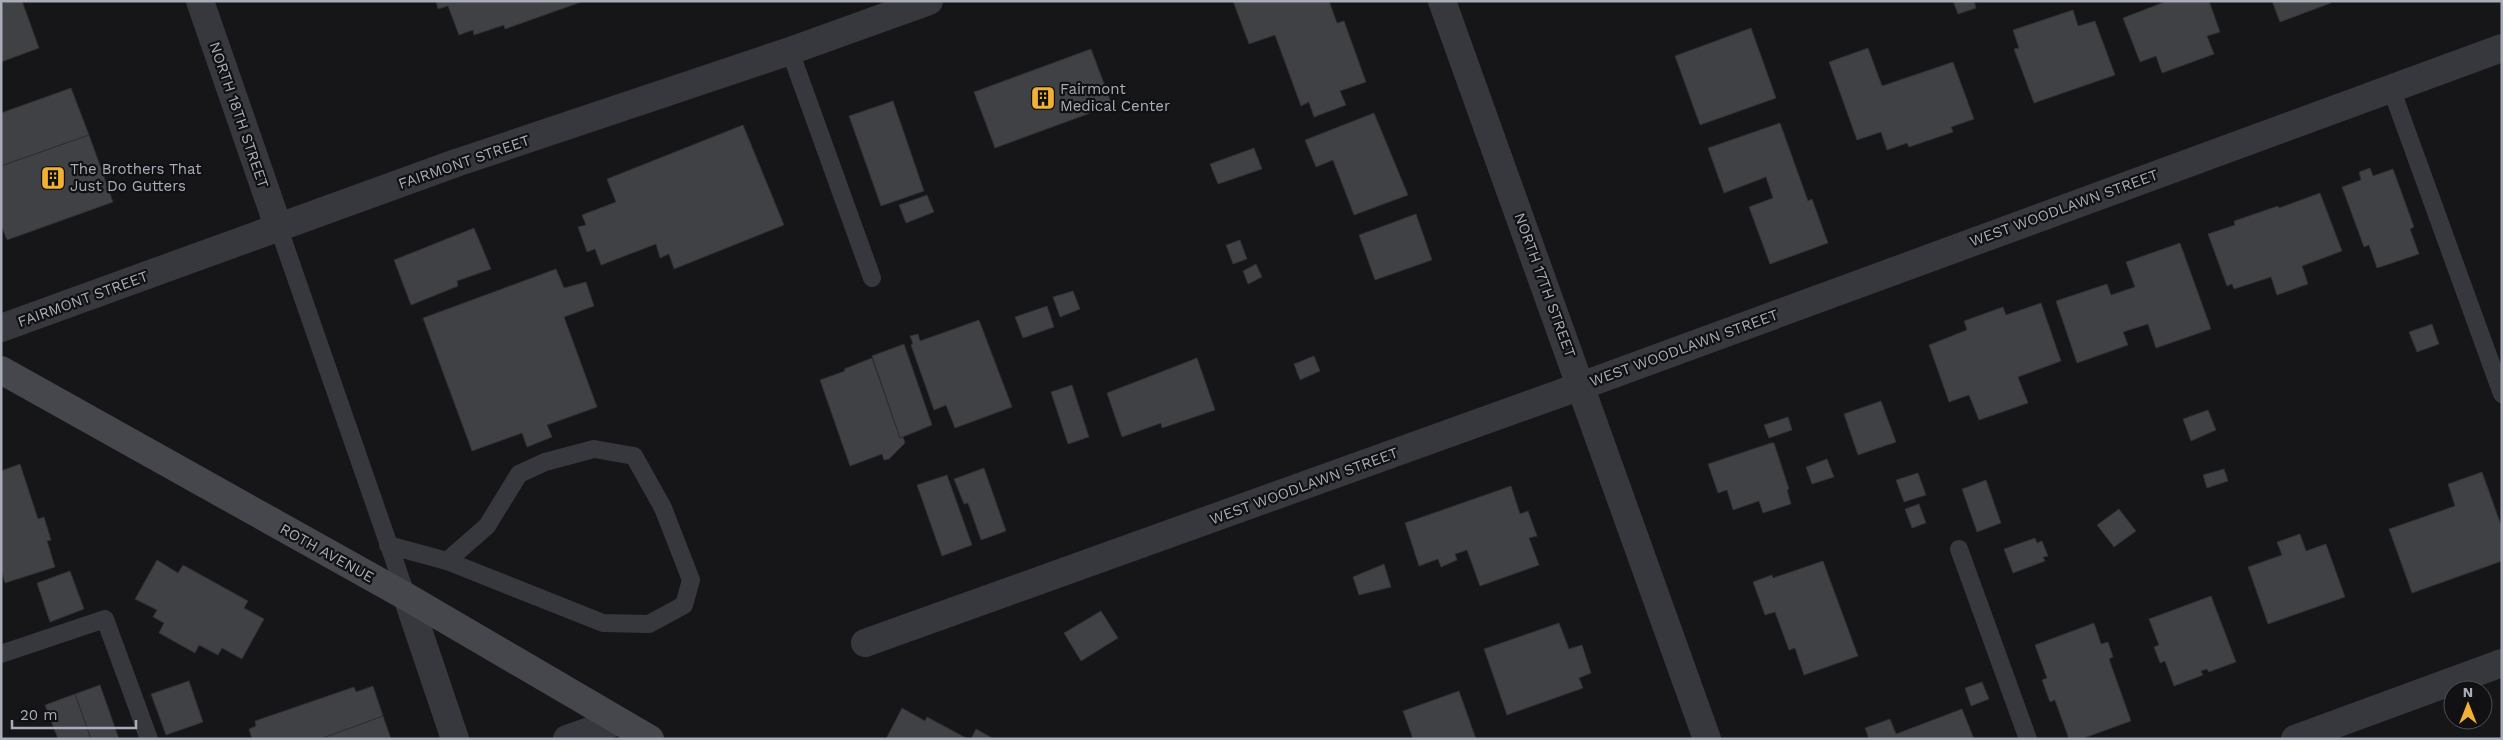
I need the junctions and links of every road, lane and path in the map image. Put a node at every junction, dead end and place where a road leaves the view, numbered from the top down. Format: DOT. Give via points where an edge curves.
graph roads {
  1 [pos="200,1"];
  2 [pos="929,1"];
  3 [pos="1442,1"];
  4 [pos="2502,48"];
  5 [pos="790,52"];
  6 [pos="2391,88"];
  7 [pos="279,229"];
  8 [pos="872,278"];
  9 [pos="1,328"];
  10 [pos="1,370"];
  11 [pos="1581,386"];
  12 [pos="2502,394"];
  13 [pos="388,545"];
  14 [pos="1959,549"];
  15 [pos="447,561"];
  16 [pos="406,597"];
  17 [pos="865,643"];
  18 [pos="1,654"];
  19 [pos="2502,664"];
  20 [pos="618,721"];
  21 [pos="149,739"];
  22 [pos="455,739"];
  23 [pos="568,739"];
  24 [pos="650,739"];
  25 [pos="1707,739"];
  26 [pos="2028,739"];
  27 [pos="2295,739"];
  1 -- 7 [label="street, NORTH 18TH STREET"];
  2 -- 5 [label="street, FAIRMONT STREET"];
  3 -- 11 [label="street, NORTH 17TH STREET"];
  4 -- 6 [label="street, WEST WOODLAWN STREET"];
  5 -- 7 [label="street, FAIRMONT STREET" via="456,163"];
  5 -- 8 [label="lane"];
  6 -- 11 [label="street, WEST WOODLAWN STREET"];
  6 -- 12 [label="lane"];
  7 -- 9 [label="street, FAIRMONT STREET"];
  7 -- 13 [label="lane"];
  10 -- 16 [label="main road, ROTH AVENUE"];
  11 -- 17 [label="street, WEST WOODLAWN STREET"];
  11 -- 25 [label="street, NORTH 17TH STREET"];
  13 -- 15 [label="lane"];
  13 -- 16 [label="lane"];
  14 -- 26 [label="lane"];
  15 -- 15 [label="lane" via="603,623 649,624 684,605 690,580 663,508 634,456 594,449 545,462 519,474 487,526"];
  16 -- 20 [label="main road, ROTH AVENUE"];
  16 -- 22 [label="street"];
  18 -- 21 [label="lane" via="105,619"];
  19 -- 27 [label="street"];
  20 -- 23 [label="street"];
  20 -- 24 [label="main road, ROTH AVENUE"];
}
